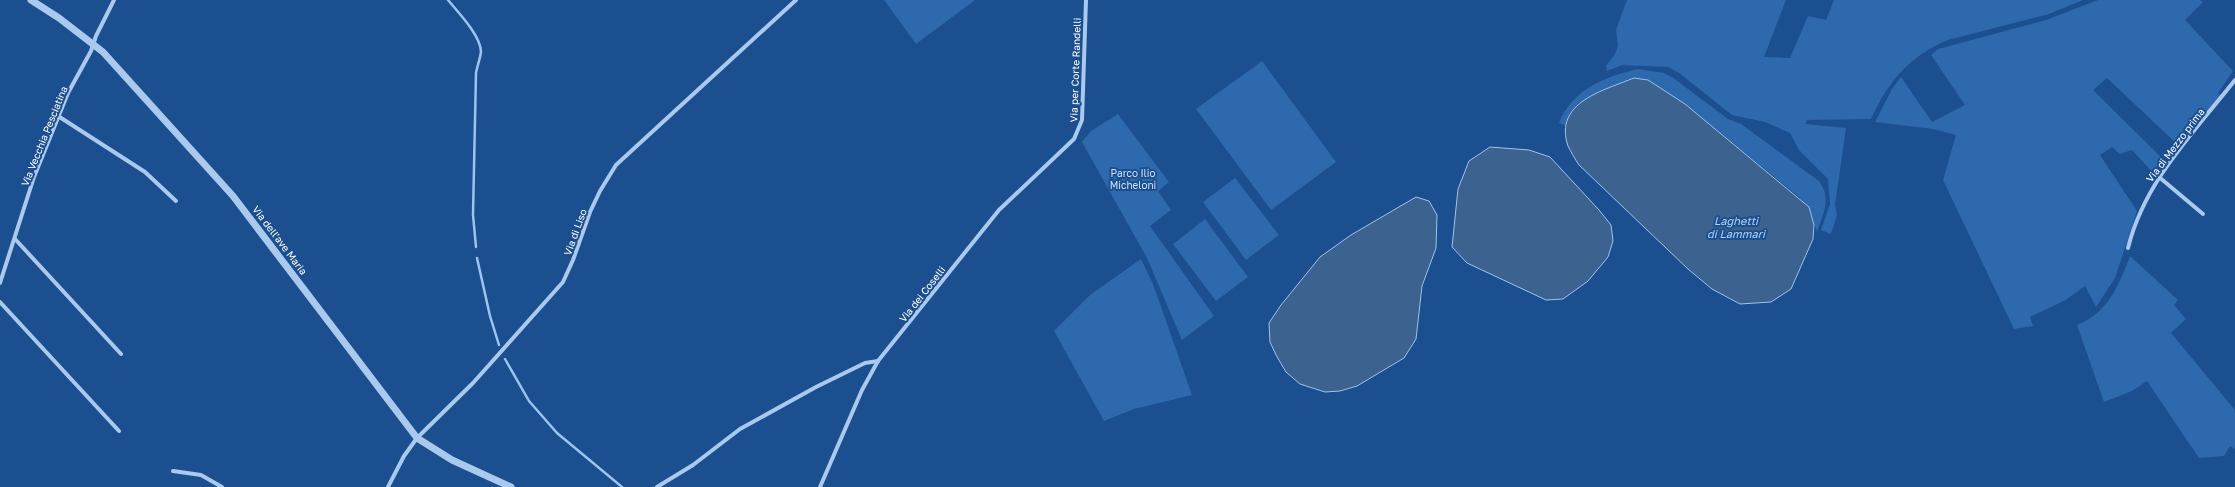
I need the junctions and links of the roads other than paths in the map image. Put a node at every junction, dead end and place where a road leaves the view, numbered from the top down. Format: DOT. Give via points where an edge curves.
graph roads {
  1 [pos="31,0"];
  2 [pos="114,0"];
  3 [pos="796,0"];
  4 [pos="1086,0"];
  5 [pos="94,43"];
  6 [pos="2235,80"];
  7 [pos="58,116"];
  8 [pos="1074,139"];
  9 [pos="2160,177"];
  10 [pos="176,201"];
  11 [pos="2203,214"];
  12 [pos="15,239"];
  13 [pos="2128,248"];
  14 [pos="0,283"];
  15 [pos="0,302"];
  16 [pos="121,354"];
  17 [pos="878,361"];
  18 [pos="119,431"];
  19 [pos="417,438"];
  20 [pos="173,471"];
  21 [pos="222,487"];
  22 [pos="388,487"];
  23 [pos="511,487"];
  24 [pos="656,487"];
  25 [pos="820,487"];
  1 -- 5 [label="street, Via dell'ave Maria"];
  2 -- 5 [label="street, Via Vecchia Pesciatina"];
  3 -- 19 [label="street, Via di Liso" via="616,165 590,212 563,282 473,383"];
  4 -- 8 [label="street, Via per Corte Randelli" via="1082,120"];
  5 -- 7 [label="street, Via Vecchia Pesciatina"];
  5 -- 19 [label="street, Via dell'ave Maria" via="234,196"];
  6 -- 9 [label="street, Via di Mezzo prima"];
  7 -- 10 [label="street" via="144,172"];
  7 -- 12 [label="street, Via Vecchia Pesciatina" via="34,178"];
  8 -- 17 [label="street, Via dei Coselli" via="999,210"];
  9 -- 11 [label="street"];
  9 -- 13 [label="street, Via di Mezzo prima" via="2154,183 2132,231"];
  12 -- 14 [label="street, Via Vecchia Pesciatina"];
  12 -- 16 [label="street"];
  15 -- 18 [label="street"];
  17 -- 24 [label="street" via="865,363 816,387 740,429 693,465"];
  17 -- 25 [label="street, Via dei Coselli" via="862,390"];
  19 -- 22 [label="street, Via di Liso" via="404,456"];
  19 -- 23 [label="street, Via dell'ave Maria" via="452,460"];
  20 -- 21 [label="street" via="201,475"];
}
